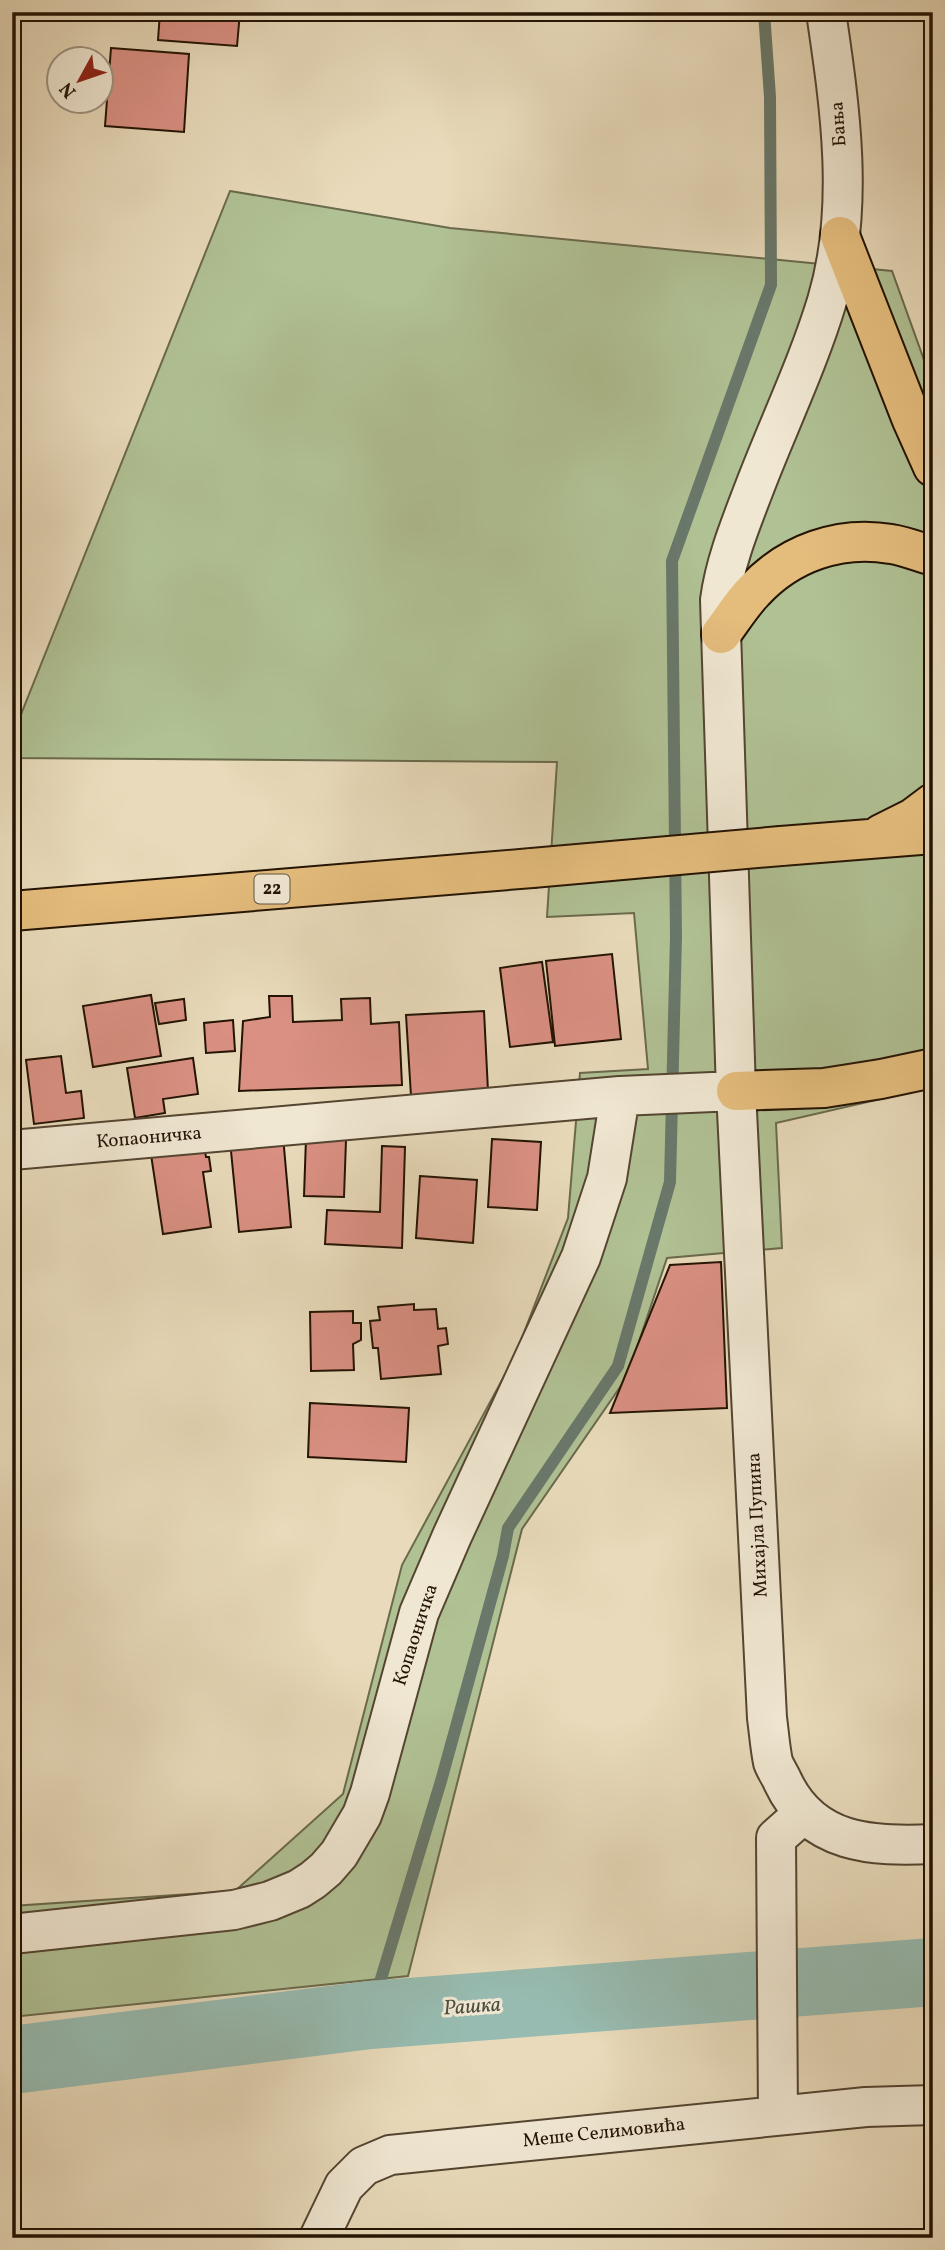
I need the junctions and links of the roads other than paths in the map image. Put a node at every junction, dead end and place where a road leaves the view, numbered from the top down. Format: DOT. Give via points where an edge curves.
graph roads {
  1 [pos="826,12"];
  2 [pos="840,236"];
  3 [pos="933,467"];
  4 [pos="933,556"];
  5 [pos="721,634"];
  6 [pos="933,803"];
  7 [pos="933,834"];
  8 [pos="871,839"];
  9 [pos="12,911"];
  10 [pos="933,1068"];
  11 [pos="736,1091"];
  12 [pos="620,1096"];
  13 [pos="12,1150"];
  14 [pos="803,1814"];
  15 [pos="933,1844"];
  16 [pos="12,1934"];
  17 [pos="933,2105"];
  18 [pos="778,2115"];
  19 [pos="319,2238"];
  1 -- 2 [label="street, Бања" via="840,126"];
  2 -- 3 [label="main road"];
  2 -- 5 [label="street, Бања" via="827,300 732,548 720,600"];
  4 -- 5 [label="main road" via="872,541 806,553 768,576"];
  5 -- 11 [label="street, Михајла Пупина"];
  6 -- 8 [label="main road"];
  7 -- 8 [label="main road, 22"];
  8 -- 9 [label="main road, 22, bridge"];
  10 -- 11 [label="main road" via="824,1088"];
  11 -- 12 [label="street, Копаоничка"];
  11 -- 14 [label="street, Михајла Пупина" via="767,1718 774,1762"];
  12 -- 13 [label="street, Копаоничка"];
  12 -- 16 [label="street, Копаоничка" via="607,1178 581,1256 419,1613 370,1793 339,1854 306,1884 270,1901 234,1910"];
  14 -- 15 [label="street, Михајла Пупина" via="835,1834 863,1843"];
  14 -- 18 [label="street" via="776,1838"];
  17 -- 18 [label="street, Меше Селимовића"];
  18 -- 19 [label="street, Меше Селимовића" via="390,2155 364,2166 344,2186"];
}
